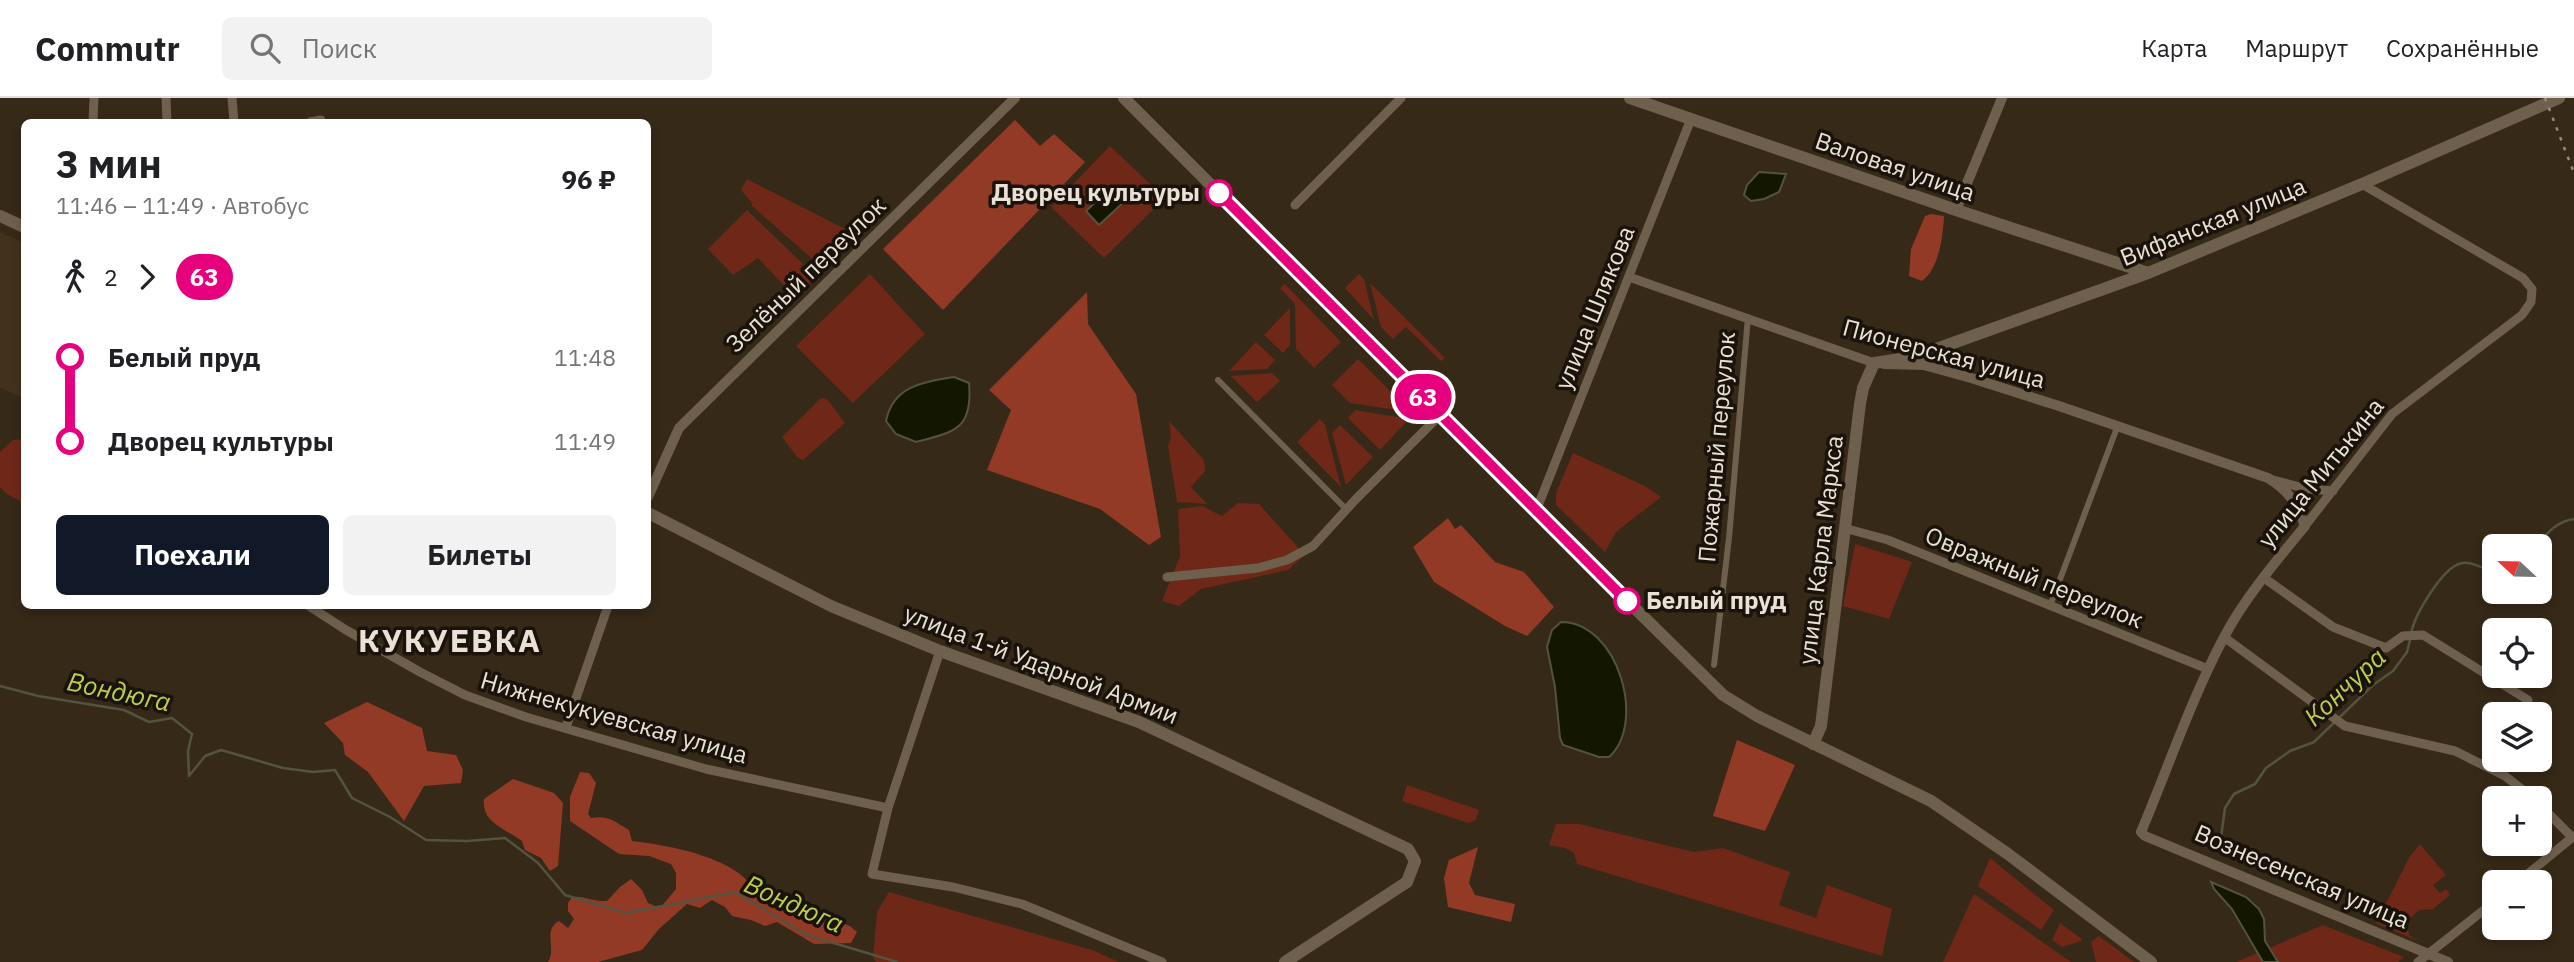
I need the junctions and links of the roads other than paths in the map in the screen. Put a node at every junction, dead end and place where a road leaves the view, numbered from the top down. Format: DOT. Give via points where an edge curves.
graph roads {
  1 [pos="94,98"];
  2 [pos="166,98"];
  3 [pos="232,98"];
  4 [pos="1015,98"];
  5 [pos="1124,98"];
  6 [pos="1401,98"];
  7 [pos="1630,98"];
  8 [pos="2002,98"];
  9 [pos="2559,98"];
  10 [pos="93,119"];
  11 [pos="167,119"];
  12 [pos="234,119"];
  13 [pos="1691,119"];
  14 [pos="2362,184"];
  15 [pos="1295,205"];
  16 [pos="1956,211"];
  17 [pos="0,216"];
  18 [pos="21,226"];
  19 [pos="2148,273"];
  20 [pos="1629,277"];
  21 [pos="1748,317"];
  22 [pos="1874,363"];
  23 [pos="1218,380"];
  24 [pos="1440,415"];
  25 [pos="2118,425"];
  26 [pos="2268,478"];
  27 [pos="651,490"];
  28 [pos="2333,491"];
  29 [pos="1347,510"];
  30 [pos="1536,511"];
  31 [pos="651,515"];
  32 [pos="2305,526"];
  33 [pos="1844,528"];
  34 [pos="1167,577"];
  35 [pos="2264,578"];
  36 [pos="2050,606"];
  37 [pos="314,609"];
  38 [pos="607,609"];
  39 [pos="2224,637"];
  40 [pos="940,651"];
  41 [pos="1714,665"];
  42 [pos="2208,669"];
  43 [pos="2528,700"];
  44 [pos="566,727"];
  45 [pos="1814,744"];
  46 [pos="2518,786"];
  47 [pos="888,808"];
  48 [pos="2552,817"];
  49 [pos="2141,832"];
  50 [pos="2573,837"];
  51 [pos="2533,870"];
  52 [pos="2482,912"];
  53 [pos="2430,953"];
  54 [pos="1288,959"];
  55 [pos="1162,962"];
  56 [pos="2151,962"];
  57 [pos="2418,962"];
  58 [pos="2448,962"];
  1 -- 10 [label="street"];
  2 -- 11 [label="street"];
  3 -- 12 [label="street"];
  4 -- 27 [label="street, Зелёный переулок" via="679,428"];
  5 -- 24 [label="main road"];
  6 -- 15 [label="street"];
  7 -- 13 [label="main road, Валовая улица"];
  8 -- 16 [label="street"];
  9 -- 14 [label="main road, Вифанская улица"];
  13 -- 16 [label="main road, Валовая улица"];
  13 -- 20 [label="street, улица Шлякова"];
  14 -- 19 [label="main road, Вифанская улица"];
  14 -- 28 [label="street, улица Митькина" via="2523,278 2532,289 2531,302 2522,315 2392,414"];
  16 -- 19 [label="main road, Валовая улица"];
  17 -- 18 [label="main road"];
  19 -- 22 [label="main road, Вифанская улица" via="1914,357"];
  20 -- 21 [label="street, Пионерская улица"];
  20 -- 30 [label="street, улица Шлякова"];
  21 -- 22 [label="street, Пионерская улица"];
  21 -- 41 [label="street, Пожарный переулок"];
  22 -- 25 [label="street, Пионерская улица" via="1924,365"];
  22 -- 33 [label="main road, улица Карла Маркса" via="1861,396"];
  23 -- 29 [label="street"];
  24 -- 29 [label="street"];
  24 -- 30 [label="main road"];
  25 -- 26 [label="street, Пионерская улица"];
  25 -- 36 [label="street"];
  26 -- 28 [label="street"];
  26 -- 32 [label="street, Пионерская улица" via="2293,498"];
  28 -- 32 [label="street, улица Митькина"];
  29 -- 34 [label="street" via="1313,546 1287,559 1258,568"];
  30 -- 45 [label="main road" via="1723,695"];
  31 -- 40 [label="main road, улица 1-й Ударной Армии" via="831,606"];
  32 -- 35 [label="street, улица Митькина"];
  33 -- 36 [label="street, Овражный переулок" via="1888,540"];
  33 -- 45 [label="main road, улица Карла Маркса" via="1821,726"];
  35 -- 39 [label="street, улица Митькина"];
  35 -- 43 [label="street" via="2333,627 2386,648 2403,636 2432,639"];
  36 -- 42 [label="street, Овражный переулок"];
  37 -- 44 [label="street, Нижнекукуевская улица" via="465,695 526,718"];
  38 -- 44 [label="street"];
  39 -- 42 [label="street, улица Митькина"];
  39 -- 46 [label="street" via="2345,726 2455,751"];
  40 -- 47 [label="street"];
  40 -- 54 [label="main road, улица 1-й Ударной Армии" via="1139,722 1408,849 1415,861 1407,882"];
  42 -- 49 [label="street, улица Митькина"];
  44 -- 47 [label="street, Нижнекукуевская улица" via="706,769"];
  45 -- 56 [label="main road" via="1957,817"];
  47 -- 55 [label="street" via="872,874 1022,904"];
  48 -- 50 [label="street"];
  49 -- 53 [label="street, Вознесенская улица"];
  50 -- 51 [label="street"];
  52 -- 53 [label="street"];
  53 -- 57 [label="street"];
  53 -- 58 [label="street, Вознесенская улица"];
}
